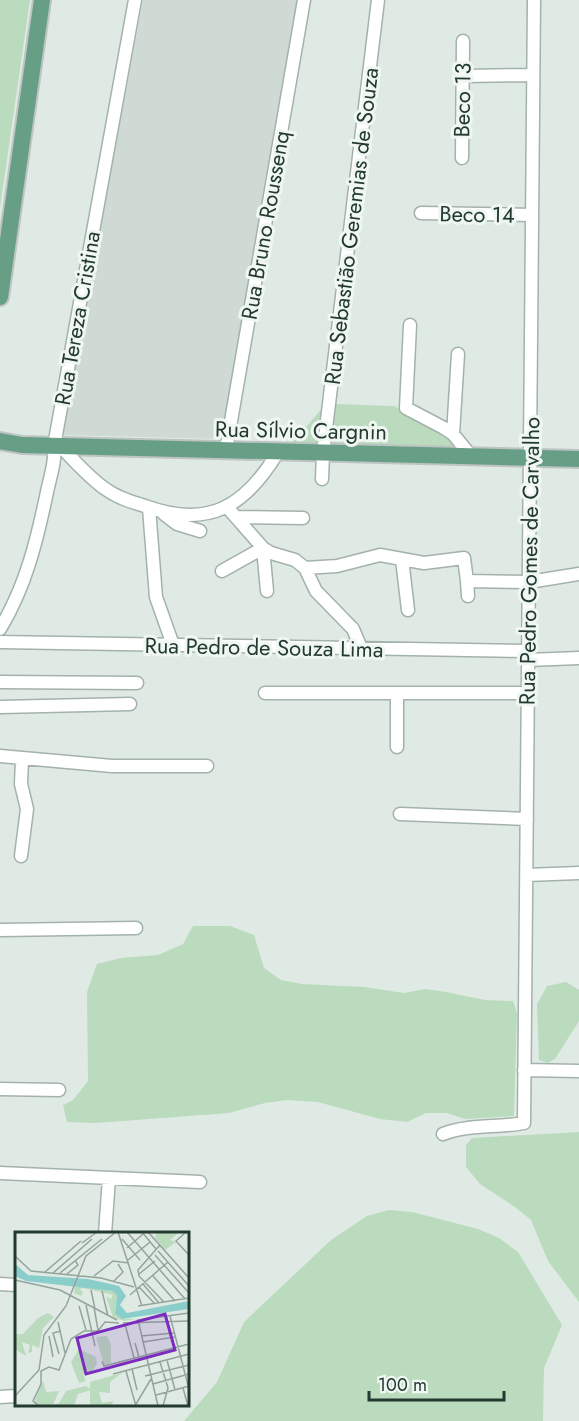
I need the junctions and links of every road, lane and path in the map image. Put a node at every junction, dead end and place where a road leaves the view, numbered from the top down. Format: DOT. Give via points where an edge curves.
graph roads {
  1 [pos="42,0"];
  2 [pos="135,0"];
  3 [pos="304,0"];
  4 [pos="378,0"];
  5 [pos="534,0"];
  6 [pos="463,41"];
  7 [pos="533,75"];
  8 [pos="463,76"];
  9 [pos="462,158"];
  10 [pos="421,213"];
  11 [pos="532,215"];
  12 [pos="0,297"];
  13 [pos="411,325"];
  14 [pos="458,354"];
  15 [pos="453,434"];
  16 [pos="0,441"];
  17 [pos="22,445"];
  18 [pos="57,446"];
  19 [pos="0,448"];
  20 [pos="226,450"];
  21 [pos="278,452"];
  22 [pos="323,453"];
  23 [pos="471,456"];
  24 [pos="530,458"];
  25 [pos="579,459"];
  26 [pos="322,479"];
  27 [pos="227,507"];
  28 [pos="155,510"];
  29 [pos="236,517"];
  30 [pos="303,518"];
  31 [pos="200,531"];
  32 [pos="263,548"];
  33 [pos="402,560"];
  34 [pos="305,568"];
  35 [pos="222,571"];
  36 [pos="579,574"];
  37 [pos="467,582"];
  38 [pos="529,582"];
  39 [pos="267,591"];
  40 [pos="468,596"];
  41 [pos="408,610"];
  42 [pos="0,628"];
  43 [pos="0,642"];
  44 [pos="173,645"];
  45 [pos="360,648"];
  46 [pos="528,656"];
  47 [pos="579,658"];
  48 [pos="0,682"];
  49 [pos="137,683"];
  50 [pos="265,693"];
  51 [pos="397,693"];
  52 [pos="528,693"];
  53 [pos="130,704"];
  54 [pos="0,707"];
  55 [pos="397,747"];
  56 [pos="0,756"];
  57 [pos="22,759"];
  58 [pos="207,766"];
  59 [pos="400,814"];
  60 [pos="526,819"];
  61 [pos="21,856"];
  62 [pos="579,873"];
  63 [pos="526,875"];
  64 [pos="136,928"];
  65 [pos="0,930"];
  66 [pos="524,1070"];
  67 [pos="579,1071"];
  68 [pos="0,1089"];
  69 [pos="59,1090"];
  70 [pos="443,1134"];
  71 [pos="0,1176"];
  72 [pos="109,1178"];
  73 [pos="200,1182"];
  74 [pos="105,1232"];
  75 [pos="0,1284"];
  76 [pos="15,1285"];
  77 [pos="15,1396"];
  78 [pos="0,1397"];
  1 -- 12 [label="main road"];
  2 -- 18 [label="street, Rua Tereza Cristina"];
  3 -- 20 [label="street, Rua Bruno Roussenq"];
  4 -- 22 [label="street, Rua Sebastião Geremias de Souza"];
  5 -- 7 [label="street, Rua Pedro Gomes de Carvalho"];
  6 -- 8 [label="street, Beco 13"];
  7 -- 8 [label="street"];
  7 -- 11 [label="street, Rua Pedro Gomes de Carvalho"];
  8 -- 9 [label="street, Beco 13"];
  10 -- 11 [label="street, Beco 14"];
  11 -- 24 [label="street, Rua Pedro Gomes de Carvalho"];
  13 -- 15 [label="street" via="406,408"];
  14 -- 15 [label="street"];
  15 -- 23 [label="street"];
  16 -- 17 [label="main road, Rua Sílvio Cargnin"];
  17 -- 18 [label="main road, Rua Sílvio Cargnin"];
  17 -- 19 [label="main road, Rua Sílvio Cargnin"];
  18 -- 20 [label="main road, Rua Sílvio Cargnin"];
  18 -- 28 [label="street" via="105,489"];
  18 -- 42 [label="street, Rua Tereza Cristina" via="33,555"];
  20 -- 21 [label="main road, Rua Sílvio Cargnin"];
  21 -- 22 [label="main road, Rua Sílvio Cargnin"];
  21 -- 27 [label="street" via="261,478"];
  22 -- 23 [label="main road, Rua Sílvio Cargnin"];
  22 -- 26 [label="street, Rua Sebastião Geremias de Souza"];
  23 -- 24 [label="main road, Rua Sílvio Cargnin"];
  24 -- 25 [label="main road, Rua Sílvio Cargnin"];
  24 -- 38 [label="street, Rua Pedro Gomes de Carvalho"];
  27 -- 28 [label="street" via="186,516"];
  27 -- 29 [label="street"];
  28 -- 31 [label="street" via="177,524"];
  28 -- 44 [label="street" via="156,597"];
  29 -- 30 [label="street"];
  29 -- 32 [label="street"];
  32 -- 34 [label="street"];
  32 -- 35 [label="street"];
  32 -- 39 [label="street"];
  33 -- 34 [label="street" via="370,555 336,566"];
  33 -- 37 [label="street" via="433,563 464,558"];
  33 -- 41 [label="street"];
  34 -- 45 [label="street" via="316,591 353,629"];
  36 -- 38 [label="street"];
  37 -- 38 [label="street"];
  37 -- 40 [label="street"];
  38 -- 46 [label="street, Rua Pedro Gomes de Carvalho"];
  43 -- 44 [label="street, Rua Pedro de Souza Lima"];
  44 -- 45 [label="street, Rua Pedro de Souza Lima"];
  45 -- 46 [label="street, Rua Pedro de Souza Lima"];
  46 -- 47 [label="street, Rua Pedro de Souza Lima"];
  46 -- 52 [label="street, Rua Pedro Gomes de Carvalho"];
  48 -- 49 [label="street"];
  50 -- 51 [label="street"];
  51 -- 52 [label="street"];
  51 -- 55 [label="street"];
  52 -- 60 [label="street, Rua Pedro Gomes de Carvalho"];
  53 -- 54 [label="street"];
  56 -- 57 [label="street"];
  57 -- 58 [label="street" via="112,766"];
  57 -- 61 [label="street" via="21,784 27,809"];
  59 -- 60 [label="street"];
  60 -- 63 [label="street, Rua Pedro Gomes de Carvalho"];
  62 -- 63 [label="street"];
  63 -- 66 [label="street, Rua Pedro Gomes de Carvalho"];
  64 -- 65 [label="street"];
  66 -- 67 [label="street"];
  66 -- 70 [label="street, Rua Pedro Gomes de Carvalho" via="524,1123"];
  68 -- 69 [label="street"];
  71 -- 72 [label="street"];
  72 -- 73 [label="street"];
  72 -- 74 [label="street"];
  75 -- 76 [label="street"];
  77 -- 78 [label="street"];
}
